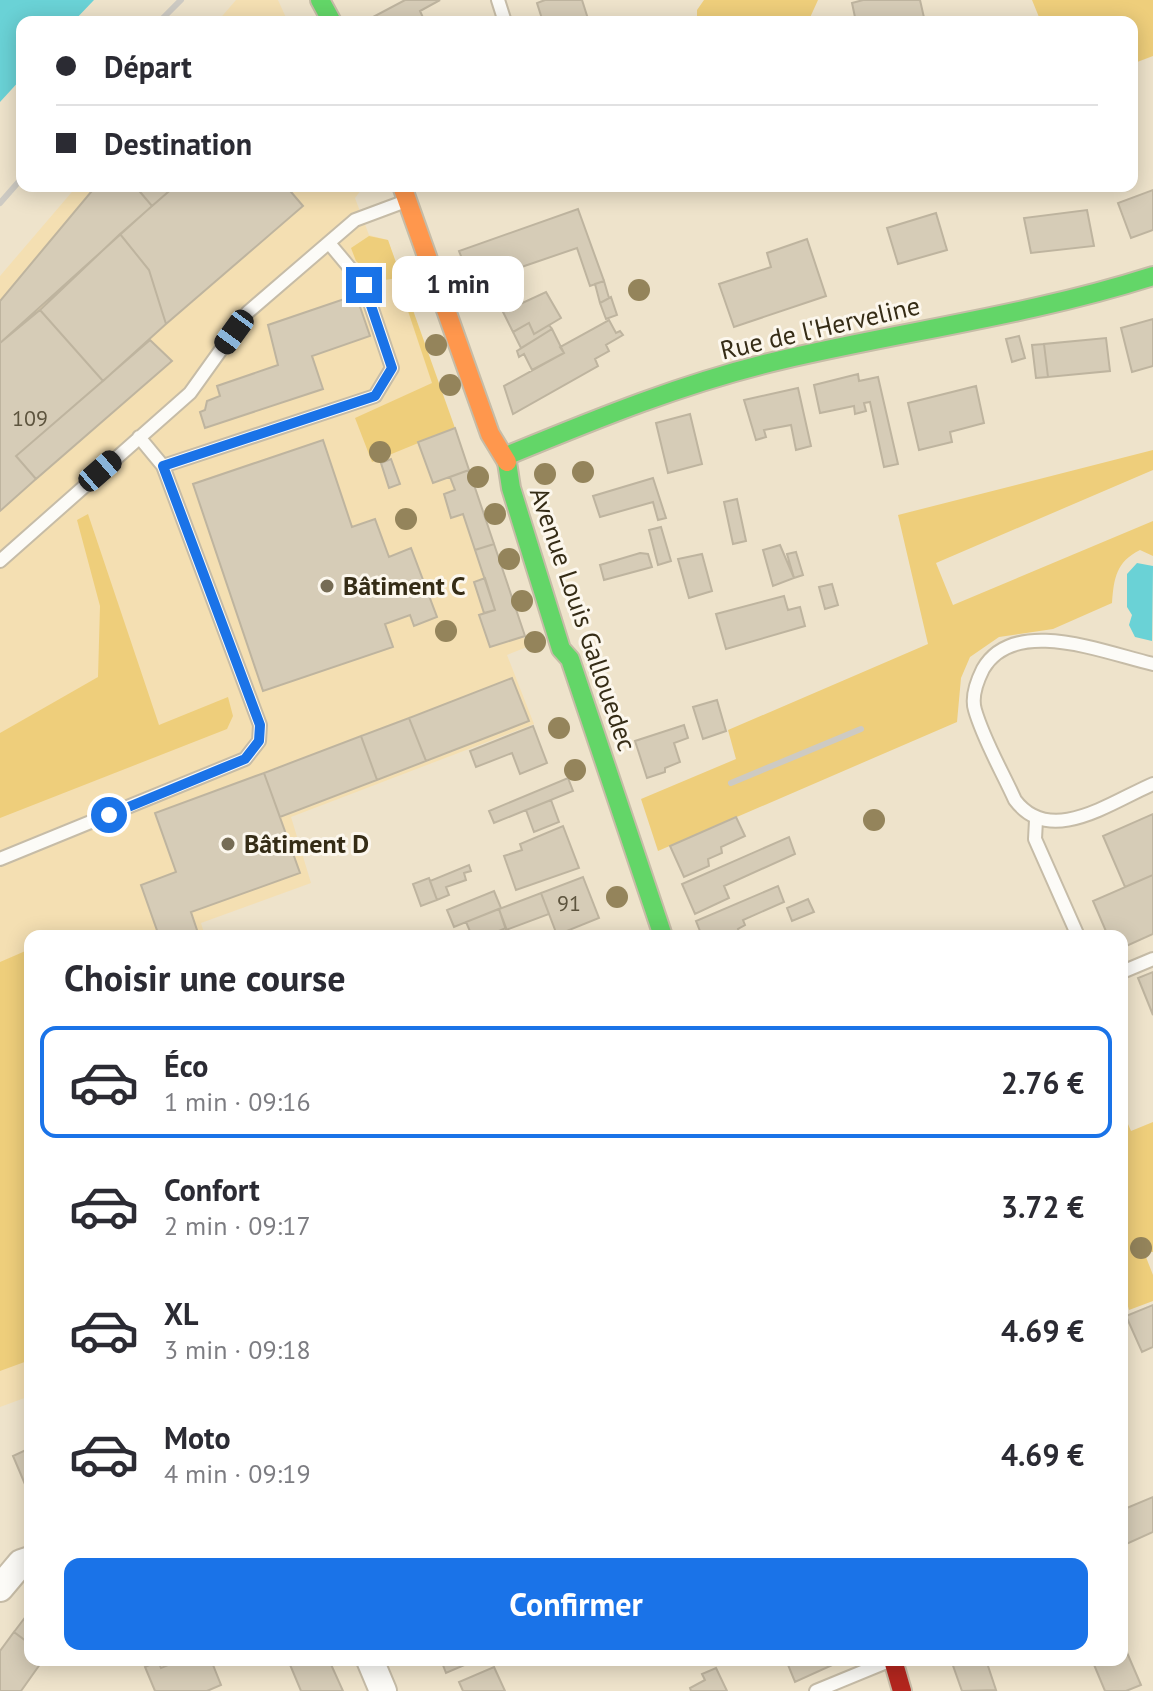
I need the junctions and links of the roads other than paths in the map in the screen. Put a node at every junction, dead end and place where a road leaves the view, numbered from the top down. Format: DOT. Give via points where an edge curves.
graph roads {
  1 [pos="404,193"];
  2 [pos="329,243"];
  3 [pos="1153,276"];
  4 [pos="139,437"];
  5 [pos="506,456"];
  6 [pos="163,466"];
  7 [pos="0,561"];
  8 [pos="1153,664"];
  9 [pos="1153,784"];
  10 [pos="1036,820"];
  11 [pos="0,859"];
  12 [pos="661,930"];
  13 [pos="1075,930"];
  14 [pos="1153,959"];
  15 [pos="1128,969"];
  16 [pos="24,1562"];
  17 [pos="0,1588"];
  18 [pos="373,1666"];
  19 [pos="877,1666"];
  20 [pos="894,1666"];
  21 [pos="383,1691"];
  22 [pos="816,1691"];
  23 [pos="902,1691"];
  1 -- 2 [label="lane" via="355,220"];
  1 -- 5 [label="main road, Avenue Louis Gallouedec" via="490,434"];
  2 -- 4 [label="lane" via="248,312 190,393"];
  2 -- 6 [label="lane" via="364,285 392,368 375,396"];
  3 -- 5 [label="main road, Rue de l'Herveline" via="956,325 779,360 647,398"];
  4 -- 6 [label="lane"];
  4 -- 7 [label="lane"];
  5 -- 12 [label="main road, Avenue Louis Gallouedec" via="561,649 570,659"];
  6 -- 11 [label="lane" via="260,725 259,741 245,759"];
  8 -- 10 [label="lane" via="1044,639 1012,644 989,660 976,681 974,707 1015,800"];
  9 -- 10 [label="lane" via="1067,821"];
  10 -- 13 [label="lane" via="1035,839"];
  14 -- 15 [label="lane"];
  16 -- 17 [label="street"];
  18 -- 21 [label="street"];
  19 -- 22 [label="lane"];
  20 -- 23 [label="main road"];
}
